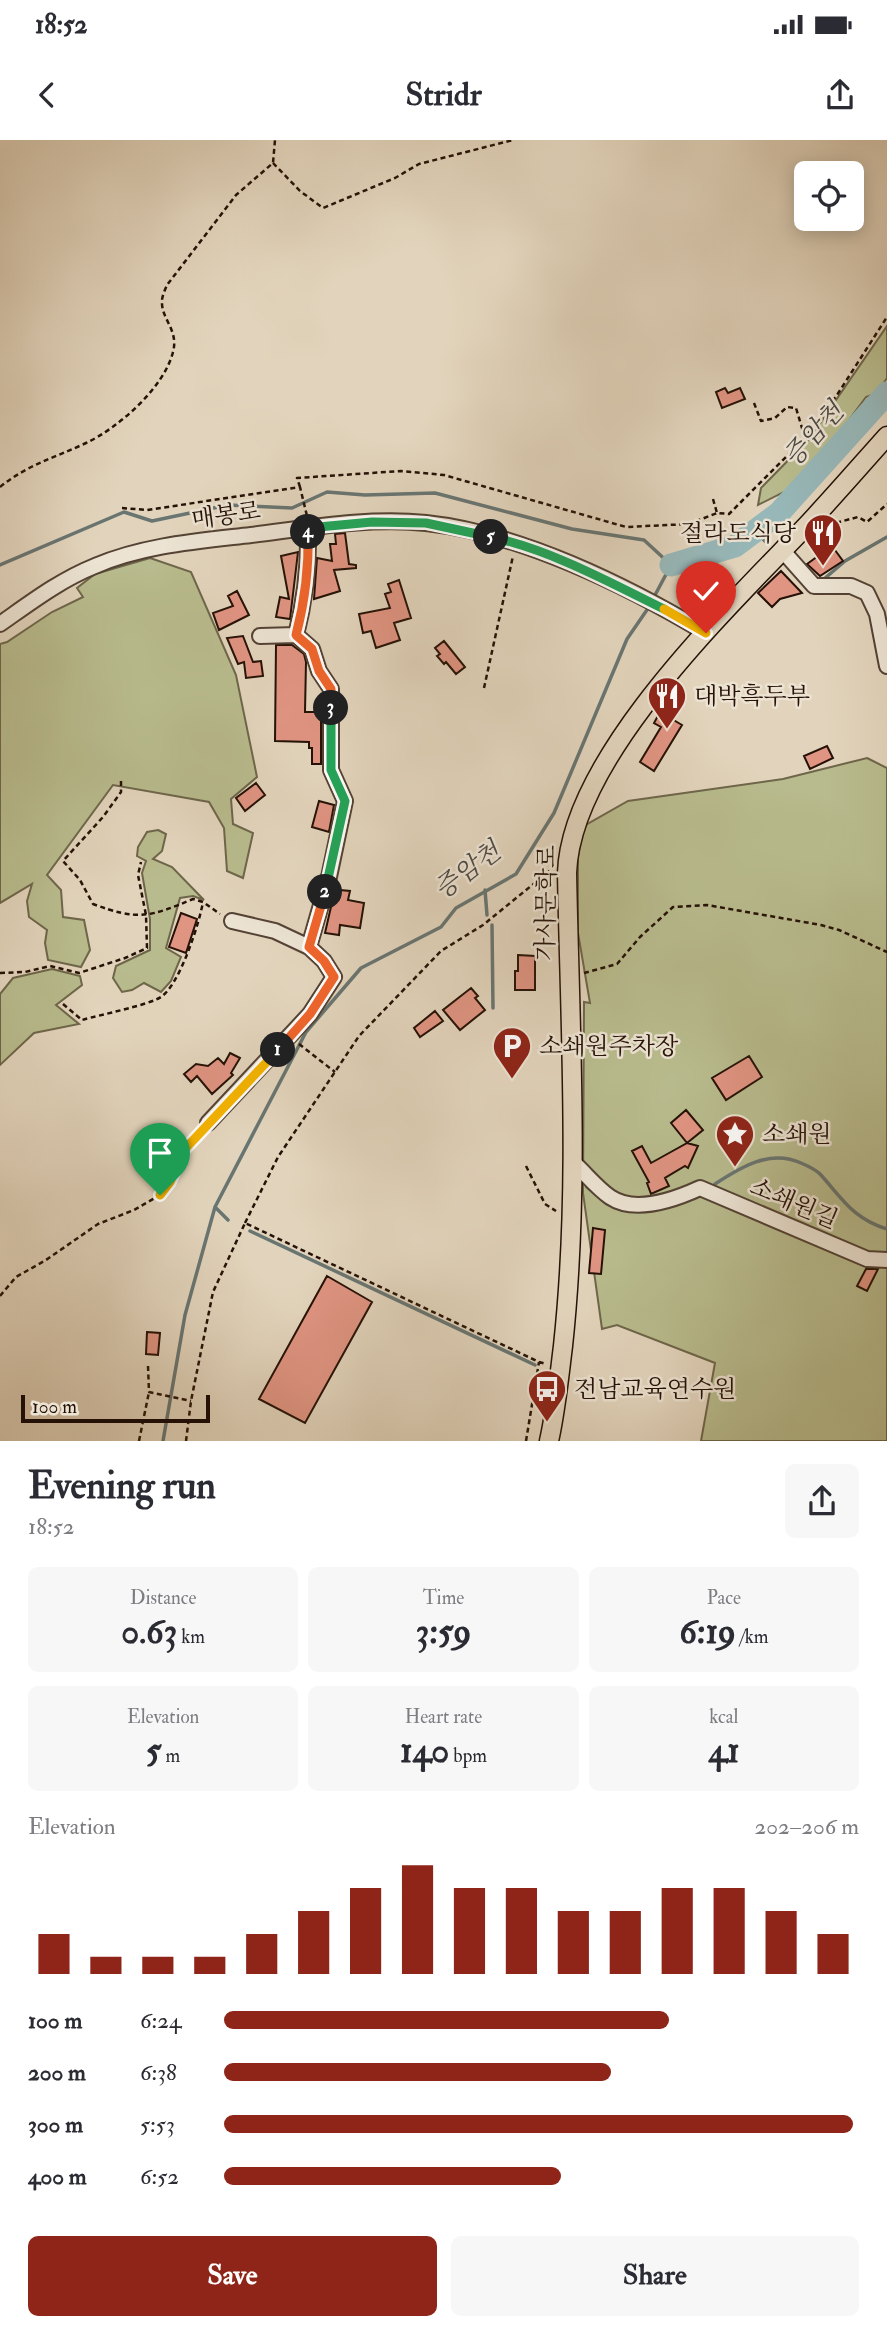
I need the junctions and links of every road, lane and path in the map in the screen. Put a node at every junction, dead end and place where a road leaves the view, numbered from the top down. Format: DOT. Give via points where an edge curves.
graph roads {
  1 [pos="275,140"];
  2 [pos="513,140"];
  3 [pos="272,163"];
  4 [pos="887,317"];
  5 [pos="754,403"];
  6 [pos="887,436"];
  7 [pos="805,438"];
  8 [pos="0,487"];
  9 [pos="301,488"];
  10 [pos="713,499"];
  11 [pos="887,504"];
  12 [pos="122,508"];
  13 [pos="717,513"];
  14 [pos="308,523"];
  15 [pos="807,525"];
  16 [pos="516,542"];
  17 [pos="782,550"];
  18 [pos="0,624"];
  19 [pos="706,633"];
  20 [pos="296,635"];
  21 [pos="260,636"];
  22 [pos="887,666"];
  23 [pos="484,688"];
  24 [pos="121,781"];
  25 [pos="568,855"];
  26 [pos="141,862"];
  27 [pos="203,902"];
  28 [pos="146,915"];
  29 [pos="232,921"];
  30 [pos="309,947"];
  31 [pos="887,952"];
  32 [pos="0,973"];
  33 [pos="569,977"];
  34 [pos="63,1004"];
  35 [pos="294,1040"];
  36 [pos="335,1072"];
  37 [pos="208,1123"];
  38 [pos="574,1163"];
  39 [pos="526,1166"];
  40 [pos="573,1212"];
  41 [pos="245,1223"];
  42 [pos="887,1260"];
  43 [pos="0,1296"];
  44 [pos="539,1362"];
  45 [pos="148,1366"];
  46 [pos="561,1366"];
  47 [pos="149,1392"];
  48 [pos="191,1401"];
  49 [pos="139,1441"];
  50 [pos="186,1441"];
  51 [pos="526,1441"];
  52 [pos="550,1441"];
  1 -- 3 [label="path"];
  2 -- 3 [label="path" via="419,164 323,208"];
  3 -- 8 [label="path" via="236,195 166,285 163,310 174,333 174,350 149,394 109,430 19,471"];
  4 -- 7 [label="path"];
  5 -- 7 [label="path" via="761,421 775,418 787,407 796,408"];
  6 -- 15 [label="main road, 가사문학로"];
  7 -- 13 [label="path" via="729,514"];
  9 -- 12 [label="path" via="147,510"];
  9 -- 13 [label="path" via="297,478 401,471 444,475 626,527 689,524"];
  9 -- 14 [label="path"];
  10 -- 13 [label="path"];
  11 -- 15 [label="path" via="867,522 858,517"];
  14 -- 16 [label="street, 매봉로" via="426,523"];
  14 -- 18 [label="street, 매봉로" via="130,554 95,565"];
  14 -- 20 [label="street" via="307,572"];
  15 -- 17 [label="main road, 가사문학로"];
  16 -- 19 [label="street, 매봉로" via="627,591"];
  16 -- 23 [label="path"];
  17 -- 19 [label="main road, 가사문학로"];
  17 -- 22 [label="street" via="814,586 850,586 867,593 877,614"];
  19 -- 25 [label="main road, 가사문학로" via="636,715 615,747 587,799"];
  20 -- 21 [label="street"];
  20 -- 30 [label="street" via="312,649 331,689 331,770 345,801"];
  24 -- 28 [label="path" via="121,792 103,817 63,861 93,904 122,915"];
  25 -- 33 [label="main road, 가사문학로"];
  25 -- 36 [label="path" via="483,926 441,951 359,1036"];
  26 -- 28 [label="path" via="138,875"];
  27 -- 28 [label="path" via="193,899"];
  27 -- 29 [label="path"];
  27 -- 34 [label="path" via="199,925 172,986 160,998 82,1020"];
  28 -- 32 [label="path" via="147,948 125,958 79,973 50,966"];
  29 -- 30 [label="street" via="275,931"];
  30 -- 37 [label="street" via="334,977 310,1014"];
  31 -- 33 [label="path" via="821,925 707,905 673,906 617,964"];
  33 -- 38 [label="main road, 가사문학로"];
  35 -- 36 [label="path"];
  36 -- 41 [label="path" via="278,1157"];
  37 -- 43 [label="path" via="184,1150 160,1195 98,1224 16,1277"];
  38 -- 40 [label="main road, 가사문학로"];
  38 -- 42 [label="street, 소쇄원길" via="612,1199 632,1205 653,1203 700,1188 867,1258"];
  39 -- 40 [label="path" via="545,1204 556,1211"];
  40 -- 46 [label="main road, 가사문학로"];
  41 -- 44 [label="path"];
  41 -- 48 [label="path" via="213,1292"];
  44 -- 46 [label="path"];
  44 -- 51 [label="path"];
  45 -- 47 [label="path"];
  46 -- 52 [label="main road, 가사문학로"];
  47 -- 48 [label="path"];
  47 -- 49 [label="path"];
  48 -- 50 [label="path"];
}
